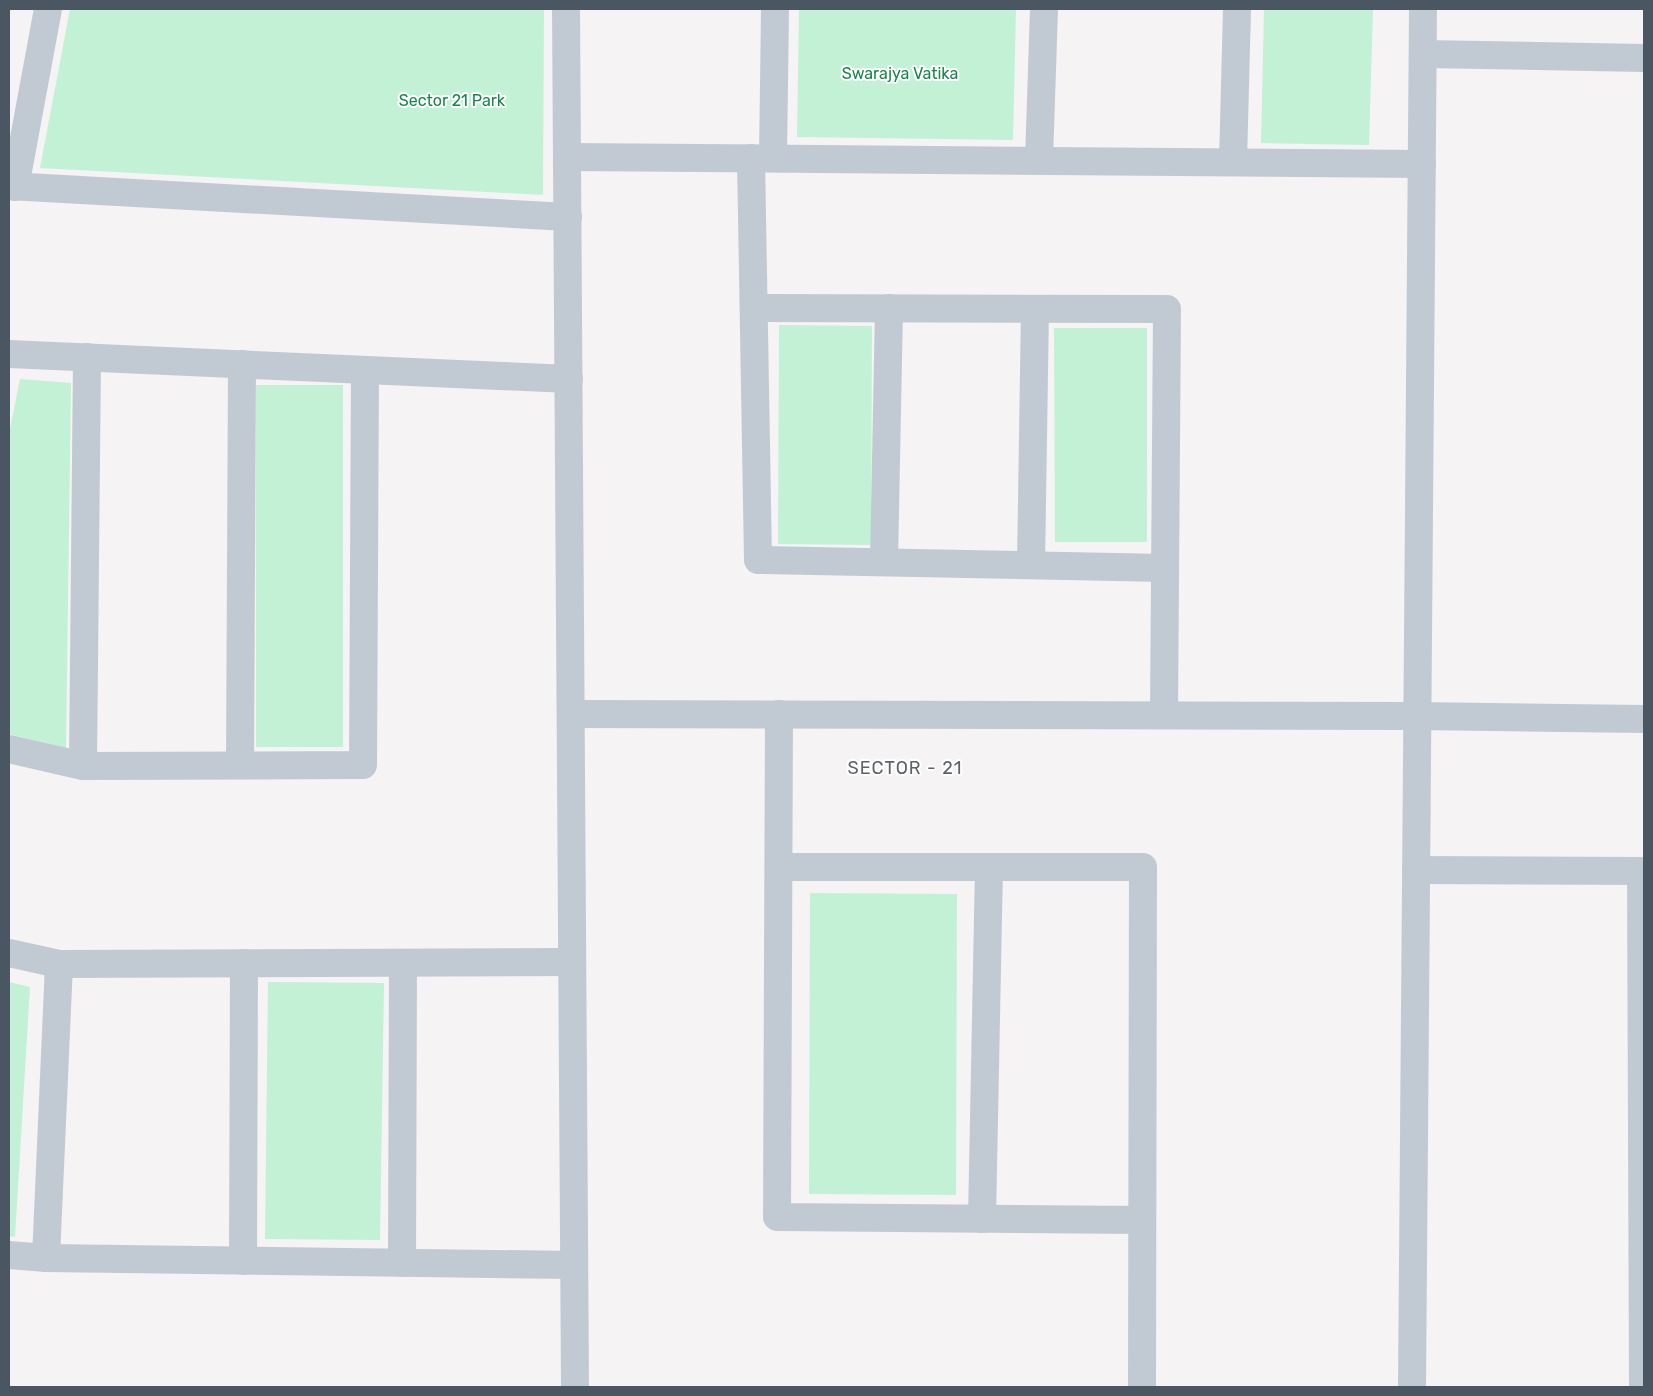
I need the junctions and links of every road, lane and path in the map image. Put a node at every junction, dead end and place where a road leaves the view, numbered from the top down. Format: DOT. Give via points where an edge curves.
graph roads {
  1 [pos="48,9"];
  2 [pos="566,9"];
  3 [pos="775,9"];
  4 [pos="1044,9"];
  5 [pos="1237,9"];
  6 [pos="1423,9"];
  7 [pos="1422,54"];
  8 [pos="1644,58"];
  9 [pos="567,156"];
  10 [pos="762,158"];
  11 [pos="1039,160"];
  12 [pos="1233,162"];
  13 [pos="1422,164"];
  14 [pos="12,186"];
  15 [pos="568,217"];
  16 [pos="754,308"];
  17 [pos="889,308"];
  18 [pos="1035,309"];
  19 [pos="9,354"];
  20 [pos="87,357"];
  21 [pos="242,364"];
  22 [pos="365,370"];
  23 [pos="569,379"];
  24 [pos="884,562"];
  25 [pos="1031,565"];
  26 [pos="1165,568"];
  27 [pos="571,714"];
  28 [pos="779,714"];
  29 [pos="1164,715"];
  30 [pos="1417,716"];
  31 [pos="1644,720"];
  32 [pos="9,748"];
  33 [pos="240,765"];
  34 [pos="84,766"];
  35 [pos="779,867"];
  36 [pos="989,867"];
  37 [pos="1416,870"];
  38 [pos="1643,871"];
  39 [pos="9,953"];
  40 [pos="572,962"];
  41 [pos="244,963"];
  42 [pos="403,963"];
  43 [pos="59,964"];
  44 [pos="1643,1111"];
  45 [pos="982,1219"];
  46 [pos="1142,1220"];
  47 [pos="9,1254"];
  48 [pos="46,1258"];
  49 [pos="244,1261"];
  50 [pos="402,1263"];
  51 [pos="574,1265"];
  52 [pos="1643,1271"];
  53 [pos="574,1387"];
  54 [pos="1142,1387"];
  55 [pos="1412,1387"];
  56 [pos="1643,1387"];
  1 -- 14 [label="street"];
  2 -- 9 [label="street"];
  3 -- 10 [label="street"];
  4 -- 11 [label="street"];
  5 -- 12 [label="street"];
  6 -- 7 [label="street"];
  7 -- 8 [label="street"];
  7 -- 13 [label="street"];
  9 -- 10 [label="street"];
  9 -- 15 [label="street"];
  10 -- 11 [label="street"];
  10 -- 16 [label="street"];
  11 -- 12 [label="street"];
  12 -- 13 [label="street"];
  13 -- 30 [label="street"];
  14 -- 15 [label="street"];
  15 -- 23 [label="street"];
  16 -- 17 [label="street"];
  16 -- 24 [label="street" via="758,560"];
  17 -- 18 [label="street"];
  17 -- 24 [label="street"];
  18 -- 25 [label="street"];
  18 -- 26 [label="street" via="1167,309"];
  19 -- 20 [label="street"];
  20 -- 21 [label="street"];
  20 -- 34 [label="street"];
  21 -- 22 [label="street"];
  21 -- 33 [label="street"];
  22 -- 23 [label="street"];
  22 -- 33 [label="street" via="363,765"];
  23 -- 27 [label="street"];
  24 -- 25 [label="street"];
  25 -- 26 [label="street"];
  26 -- 29 [label="street"];
  27 -- 28 [label="street"];
  27 -- 40 [label="street"];
  28 -- 29 [label="street"];
  28 -- 35 [label="street"];
  29 -- 30 [label="street"];
  30 -- 31 [label="street"];
  30 -- 37 [label="street"];
  32 -- 34 [label="street"];
  33 -- 34 [label="street"];
  35 -- 36 [label="street"];
  35 -- 45 [label="street" via="777,1217"];
  36 -- 45 [label="street"];
  36 -- 46 [label="street" via="1143,867"];
  37 -- 38 [label="street"];
  37 -- 55 [label="street"];
  38 -- 44 [label="street"];
  39 -- 43 [label="street"];
  40 -- 42 [label="street"];
  40 -- 51 [label="street"];
  41 -- 42 [label="street"];
  41 -- 43 [label="street"];
  41 -- 49 [label="street"];
  42 -- 50 [label="street"];
  43 -- 48 [label="street"];
  44 -- 52 [label="street"];
  45 -- 46 [label="street"];
  46 -- 54 [label="street"];
  47 -- 48 [label="street"];
  48 -- 49 [label="street"];
  49 -- 50 [label="street"];
  50 -- 51 [label="street"];
  51 -- 53 [label="street"];
  52 -- 56 [label="street"];
}
